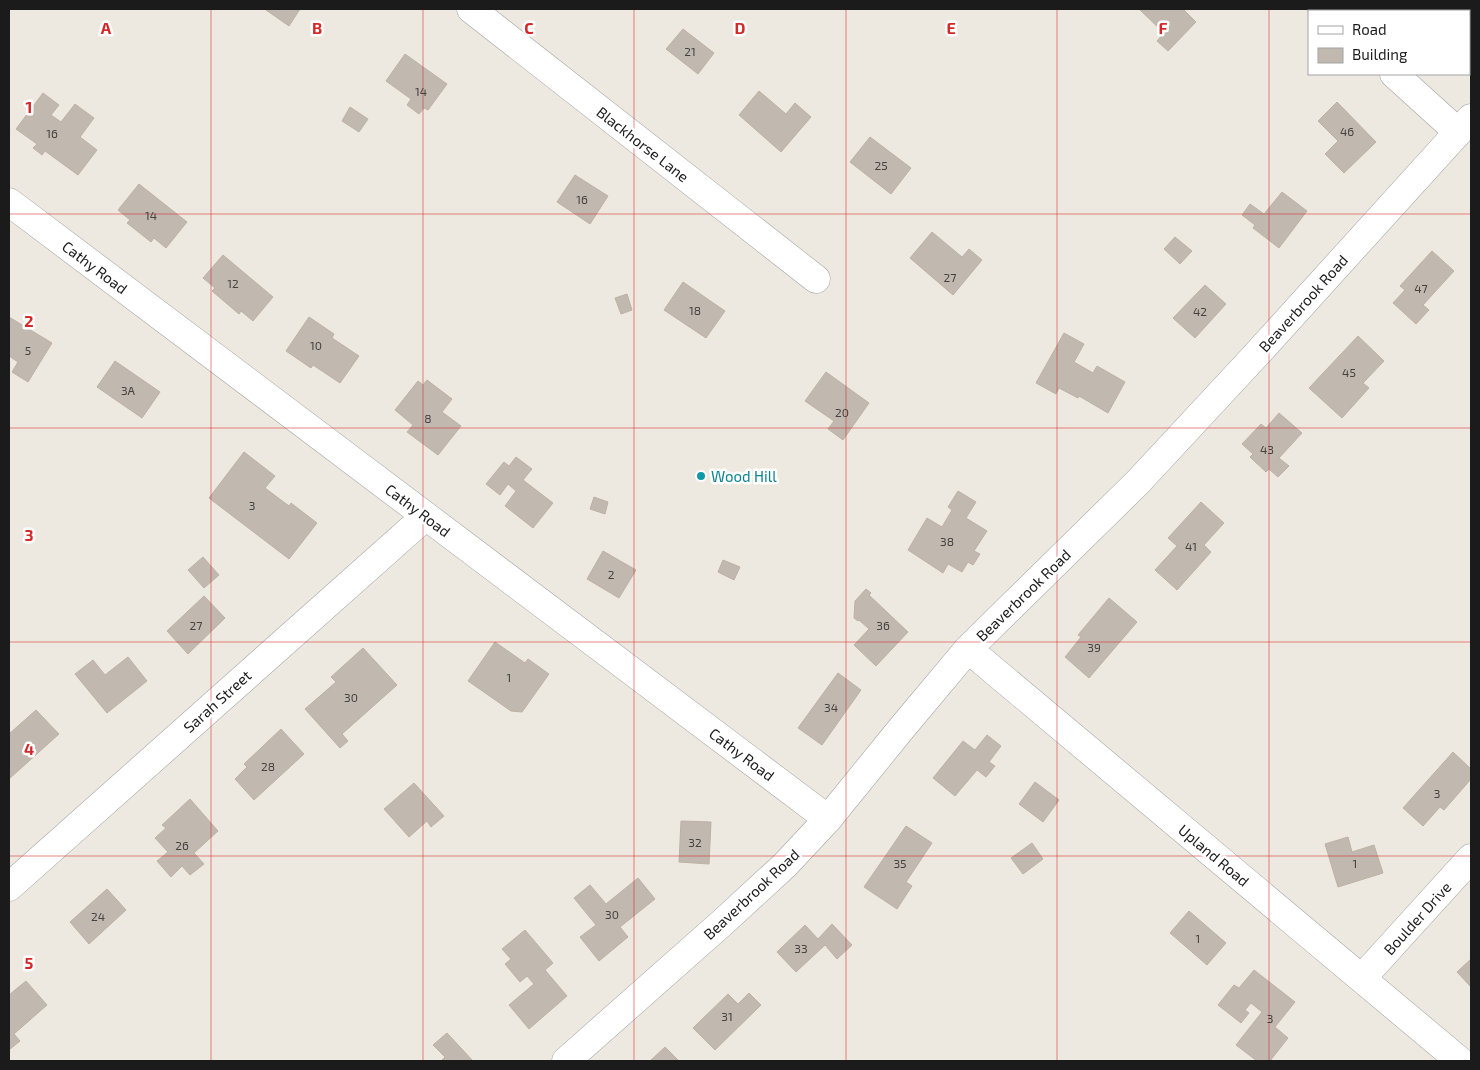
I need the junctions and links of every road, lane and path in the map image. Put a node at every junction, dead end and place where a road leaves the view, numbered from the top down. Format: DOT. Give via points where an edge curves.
graph roads {
  1 [pos="471,9"];
  2 [pos="1395,75"];
  3 [pos="1465,125"];
  4 [pos="12,211"];
  5 [pos="816,279"];
  6 [pos="426,516"];
  7 [pos="968,650"];
  8 [pos="828,819"];
  9 [pos="1471,858"];
  10 [pos="9,886"];
  11 [pos="1362,978"];
  12 [pos="566,1061"];
  13 [pos="1460,1061"];
  1 -- 5 [label="street, Blackhorse Lane"];
  2 -- 3 [label="street"];
  3 -- 7 [label="street, Beaverbrook Road" via="1145,475"];
  4 -- 6 [label="street, Cathy Road"];
  6 -- 8 [label="street, Cathy Road"];
  6 -- 10 [label="street, Sarah Street"];
  7 -- 8 [label="street, Beaverbrook Road"];
  7 -- 11 [label="street, Upland Road"];
  8 -- 12 [label="street, Beaverbrook Road" via="771,879"];
  9 -- 11 [label="street, Boulder Drive"];
  11 -- 13 [label="street, Upland Road"];
}
